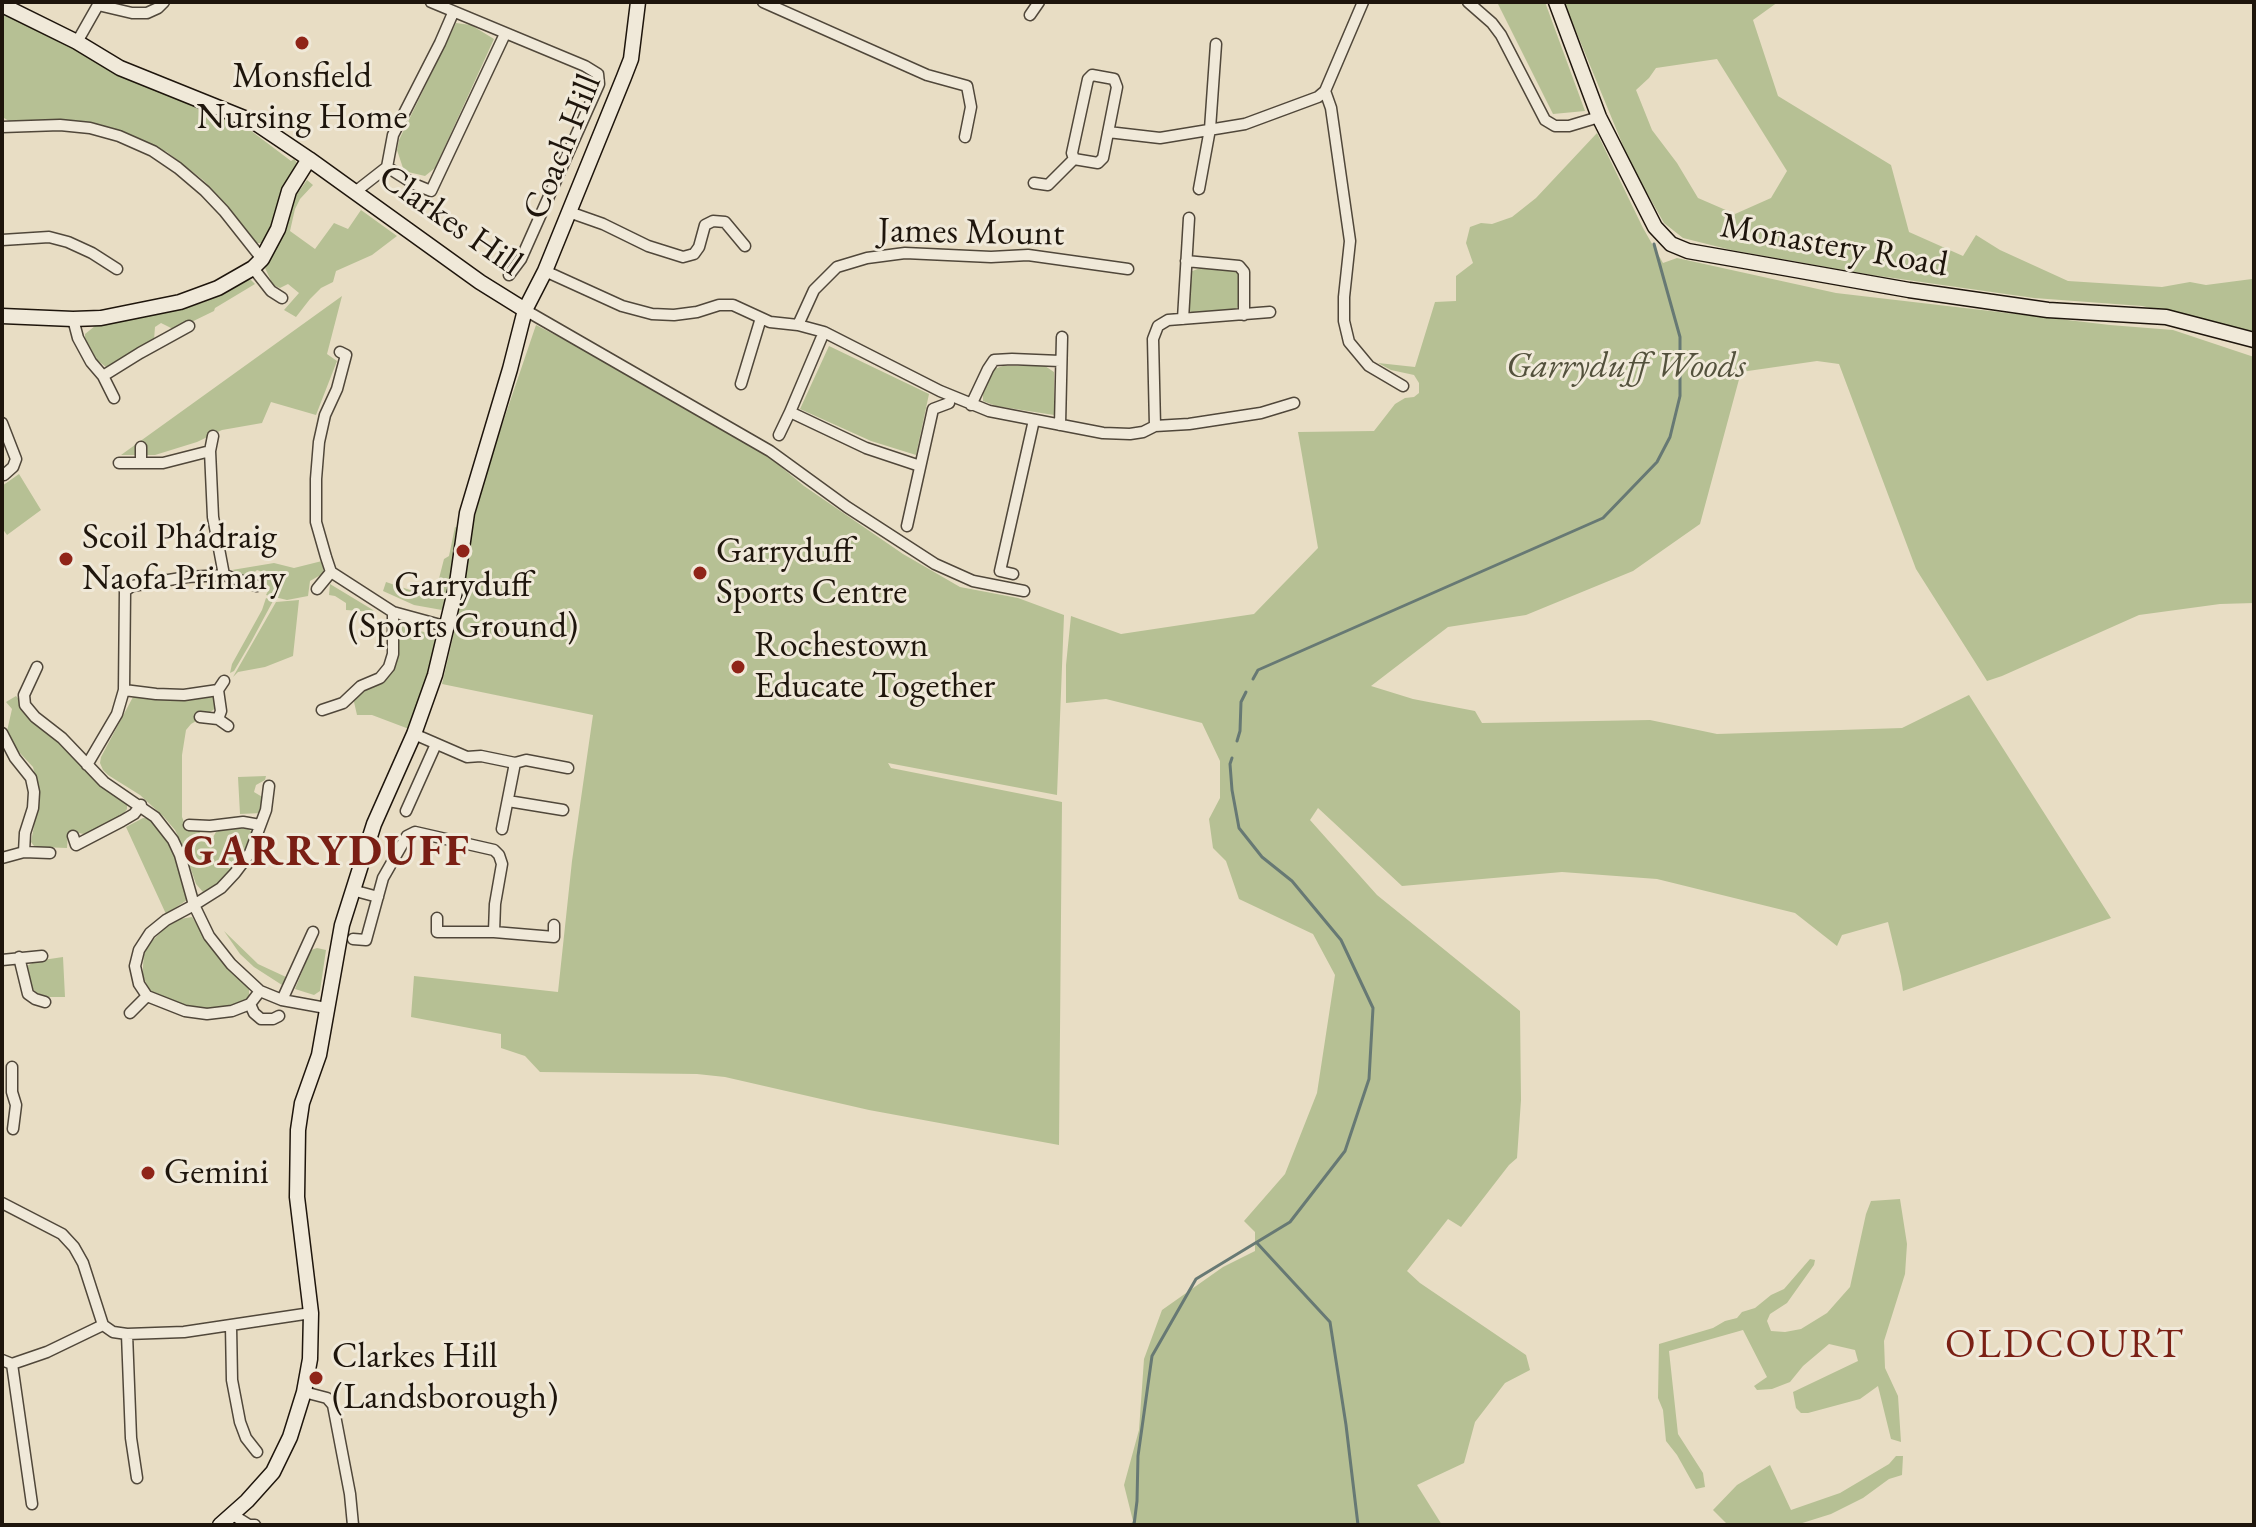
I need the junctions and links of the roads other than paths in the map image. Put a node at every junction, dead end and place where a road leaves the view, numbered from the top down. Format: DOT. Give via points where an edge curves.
graph roads {
  1 [pos="164,2"];
  2 [pos="431,2"];
  3 [pos="638,2"];
  4 [pos="763,2"];
  5 [pos="1039,2"];
  6 [pos="1363,2"];
  7 [pos="1468,2"];
  8 [pos="1556,2"];
  9 [pos="95,3"];
  10 [pos="2,5"];
  11 [pos="453,13"];
  12 [pos="1030,15"];
  13 [pos="505,34"];
  14 [pos="77,42"];
  15 [pos="1216,44"];
  16 [pos="1325,91"];
  17 [pos="1599,117"];
  18 [pos="2,127"];
  19 [pos="1210,129"];
  20 [pos="1108,132"];
  21 [pos="965,137"];
  22 [pos="309,159"];
  23 [pos="1074,159"];
  24 [pos="387,167"];
  25 [pos="1034,183"];
  26 [pos="1199,189"];
  27 [pos="355,192"];
  28 [pos="569,212"];
  29 [pos="1189,218"];
  30 [pos="2,240"];
  31 [pos="745,246"];
  32 [pos="1186,261"];
  33 [pos="257,264"];
  34 [pos="117,269"];
  35 [pos="1128,269"];
  36 [pos="545,271"];
  37 [pos="509,275"];
  38 [pos="282,298"];
  39 [pos="525,310"];
  40 [pos="1270,312"];
  41 [pos="1244,315"];
  42 [pos="2,316"];
  43 [pos="761,318"];
  44 [pos="73,319"];
  45 [pos="1183,319"];
  46 [pos="798,325"];
  47 [pos="189,326"];
  48 [pos="824,332"];
  49 [pos="1062,337"];
  50 [pos="2254,340"];
  51 [pos="340,352"];
  52 [pos="1060,361"];
  53 [pos="103,376"];
  54 [pos="741,384"];
  55 [pos="1403,386"];
  56 [pos="114,398"];
  57 [pos="949,403"];
  58 [pos="1294,403"];
  59 [pos="971,405"];
  60 [pos="790,412"];
  61 [pos="1034,420"];
  62 [pos="2,423"];
  63 [pos="1060,425"];
  64 [pos="1155,426"];
  65 [pos="779,435"];
  66 [pos="213,436"];
  67 [pos="141,447"];
  68 [pos="210,451"];
  69 [pos="119,463"];
  70 [pos="141,463"];
  71 [pos="920,466"];
  72 [pos="4,475"];
  73 [pos="907,526"];
  74 [pos="331,572"];
  75 [pos="1013,574"];
  76 [pos="224,575"];
  77 [pos="257,586"];
  78 [pos="317,589"];
  79 [pos="1024,591"];
  80 [pos="393,612"];
  81 [pos="448,627"];
  82 [pos="37,667"];
  83 [pos="124,690"];
  84 [pos="322,710"];
  85 [pos="200,717"];
  86 [pos="2,733"];
  87 [pos="414,734"];
  88 [pos="436,744"];
  89 [pos="515,763"];
  90 [pos="87,765"];
  91 [pos="568,768"];
  92 [pos="269,786"];
  93 [pos="508,801"];
  94 [pos="141,805"];
  95 [pos="563,810"];
  96 [pos="406,811"];
  97 [pos="189,825"];
  98 [pos="260,825"];
  99 [pos="502,829"];
  100 [pos="73,836"];
  101 [pos="24,852"];
  102 [pos="50,853"];
  103 [pos="2,858"];
  104 [pos="352,890"];
  105 [pos="378,897"];
  106 [pos="194,905"];
  107 [pos="437,918"];
  108 [pos="554,925"];
  109 [pos="313,932"];
  110 [pos="494,932"];
  111 [pos="353,939"];
  112 [pos="42,956"];
  113 [pos="19,957"];
  114 [pos="2,960"];
  115 [pos="260,991"];
  116 [pos="147,996"];
  117 [pos="282,1000"];
  118 [pos="45,1002"];
  119 [pos="250,1004"];
  120 [pos="326,1008"];
  121 [pos="130,1013"];
  122 [pos="279,1016"];
  123 [pos="12,1067"];
  124 [pos="7,1090"];
  125 [pos="13,1129"];
  126 [pos="2,1203"];
  127 [pos="311,1313"];
  128 [pos="103,1325"];
  129 [pos="231,1326"];
  130 [pos="127,1334"];
  131 [pos="7,1362"];
  132 [pos="304,1392"];
  133 [pos="257,1452"];
  134 [pos="137,1478"];
  135 [pos="32,1504"];
  136 [pos="233,1515"];
  137 [pos="220,1525"];
  138 [pos="255,1525"];
  139 [pos="353,1525"];
  1 -- 9 [label="street" via="147,13"];
  2 -- 11 [label="street"];
  3 -- 28 [label="street, Coach Hill" via="631,59"];
  4 -- 21 [label="street" via="927,75 967,86 971,107"];
  5 -- 12 [label="street"];
  6 -- 16 [label="street"];
  7 -- 17 [label="street" via="1501,35 1545,120 1569,126"];
  8 -- 17 [label="street, Monastery Road"];
  9 -- 14 [label="street"];
  10 -- 14 [label="street, Clarkes Hill"];
  11 -- 13 [label="street"];
  11 -- 24 [label="street" via="393,135"];
  13 -- 24 [label="street" via="431,191"];
  13 -- 37 [label="street" via="585,66 598,74 599,84 521,259"];
  14 -- 22 [label="street, Clarkes Hill" via="120,68 254,122"];
  15 -- 19 [label="street"];
  16 -- 19 [label="street" via="1245,124"];
  16 -- 55 [label="street" via="1350,241 1344,297 1348,338 1369,366"];
  17 -- 50 [label="street, Monastery Road" via="1655,227 1671,244 1688,251 2048,310 2166,317"];
  18 -- 33 [label="street" via="90,128 153,151 224,211"];
  19 -- 20 [label="street" via="1160,138"];
  19 -- 26 [label="street"];
  20 -- 23 [label="street" via="1098,163"];
  20 -- 23 [label="street" via="1117,87 1114,79 1092,75"];
  22 -- 27 [label="street, Clarkes Hill"];
  22 -- 33 [label="street"];
  23 -- 25 [label="street" via="1048,185"];
  24 -- 27 [label="street"];
  27 -- 39 [label="street, Clarkes Hill"];
  28 -- 31 [label="street" via="683,257 694,254 705,225 713,221 725,222"];
  28 -- 36 [label="street, Coach Hill"];
  29 -- 32 [label="street"];
  30 -- 34 [label="street" via="49,237"];
  32 -- 41 [label="street" via="1239,266 1244,272"];
  32 -- 45 [label="street"];
  33 -- 38 [label="street" via="271,291"];
  33 -- 44 [label="street" via="218,288 180,302"];
  35 -- 46 [label="street, James Mount" via="1028,255 905,253 867,258 837,267 814,290"];
  36 -- 39 [label="street, Coach Hill"];
  36 -- 43 [label="street" via="652,314 733,305"];
  39 -- 79 [label="street" via="770,451 935,564 973,581"];
  39 -- 81 [label="street, Coach Hill" via="467,513"];
  40 -- 41 [label="street"];
  41 -- 45 [label="street"];
  42 -- 44 [label="street"];
  43 -- 46 [label="street"];
  43 -- 54 [label="street"];
  44 -- 53 [label="street" via="78,338"];
  45 -- 64 [label="street" via="1158,326 1153,339"];
  46 -- 48 [label="street"];
  47 -- 53 [label="street"];
  48 -- 59 [label="street"];
  48 -- 60 [label="street"];
  49 -- 52 [label="street"];
  51 -- 74 [label="street" via="346,355 325,415 316,479 316,522"];
  52 -- 59 [label="street" via="994,360"];
  52 -- 63 [label="street"];
  53 -- 56 [label="street"];
  57 -- 71 [label="street" via="933,409"];
  58 -- 64 [label="street" via="1261,413"];
  59 -- 61 [label="street"];
  60 -- 65 [label="street"];
  60 -- 71 [label="street" via="866,448"];
  61 -- 63 [label="street"];
  61 -- 75 [label="street" via="1000,571"];
  62 -- 72 [label="street" via="16,459"];
  63 -- 64 [label="street" via="1130,434"];
  66 -- 68 [label="street"];
  67 -- 70 [label="street"];
  68 -- 70 [label="street"];
  68 -- 76 [label="street" via="213,517"];
  69 -- 70 [label="street"];
  71 -- 73 [label="street"];
  74 -- 78 [label="street"];
  74 -- 80 [label="street"];
  76 -- 77 [label="street"];
  76 -- 83 [label="street" via="125,591"];
  80 -- 81 [label="street"];
  80 -- 84 [label="street" via="389,667 343,703"];
  81 -- 87 [label="street, Coach Hill"];
  82 -- 90 [label="street" via="25,705"];
  83 -- 85 [label="street" via="184,695 221,685 223,722"];
  83 -- 90 [label="street" via="117,714"];
  86 -- 101 [label="street" via="31,778 34,792"];
  87 -- 88 [label="street"];
  87 -- 104 [label="street, Coach Hill"];
  88 -- 89 [label="street" via="467,757"];
  88 -- 96 [label="street"];
  89 -- 91 [label="street" via="526,760"];
  89 -- 93 [label="street"];
  90 -- 94 [label="street"];
  92 -- 98 [label="street"];
  93 -- 95 [label="street"];
  93 -- 99 [label="street"];
  94 -- 100 [label="street" via="76,845"];
  94 -- 106 [label="street" via="173,840"];
  97 -- 98 [label="street"];
  98 -- 106 [label="street" via="250,853 235,873"];
  101 -- 102 [label="street"];
  101 -- 103 [label="street"];
  104 -- 105 [label="street"];
  104 -- 120 [label="street, Coach Hill"];
  105 -- 110 [label="street" via="383,878 407,836 415,832 494,850 502,864"];
  105 -- 111 [label="street" via="366,940"];
  106 -- 115 [label="street" via="209,936"];
  106 -- 116 [label="street" via="150,933 139,950 135,966"];
  107 -- 110 [label="street" via="437,932"];
  108 -- 110 [label="street" via="554,937"];
  109 -- 117 [label="street"];
  112 -- 113 [label="street"];
  113 -- 114 [label="street"];
  113 -- 118 [label="street" via="28,994"];
  115 -- 117 [label="street"];
  115 -- 119 [label="street"];
  116 -- 119 [label="street" via="207,1014"];
  116 -- 121 [label="street"];
  117 -- 120 [label="street"];
  119 -- 122 [label="street" via="261,1019"];
  120 -- 127 [label="street, Coach Hill" via="319,1055 300,1114 298,1146 297,1197"];
  123 -- 124 [label="street"];
  124 -- 125 [label="street" via="16,1105"];
  126 -- 128 [label="street" via="62,1234 74,1247"];
  127 -- 129 [label="street"];
  127 -- 132 [label="street, Coach Hill"];
  128 -- 130 [label="street"];
  128 -- 131 [label="street" via="47,1352"];
  129 -- 130 [label="street"];
  129 -- 133 [label="street" via="232,1380 240,1422"];
  130 -- 134 [label="street"];
  131 -- 135 [label="street"];
  132 -- 136 [label="street, Coach Hill" via="273,1472"];
  132 -- 139 [label="street" via="333,1405"];
  136 -- 137 [label="street, Coach Hill"];
  136 -- 138 [label="street"];
}
